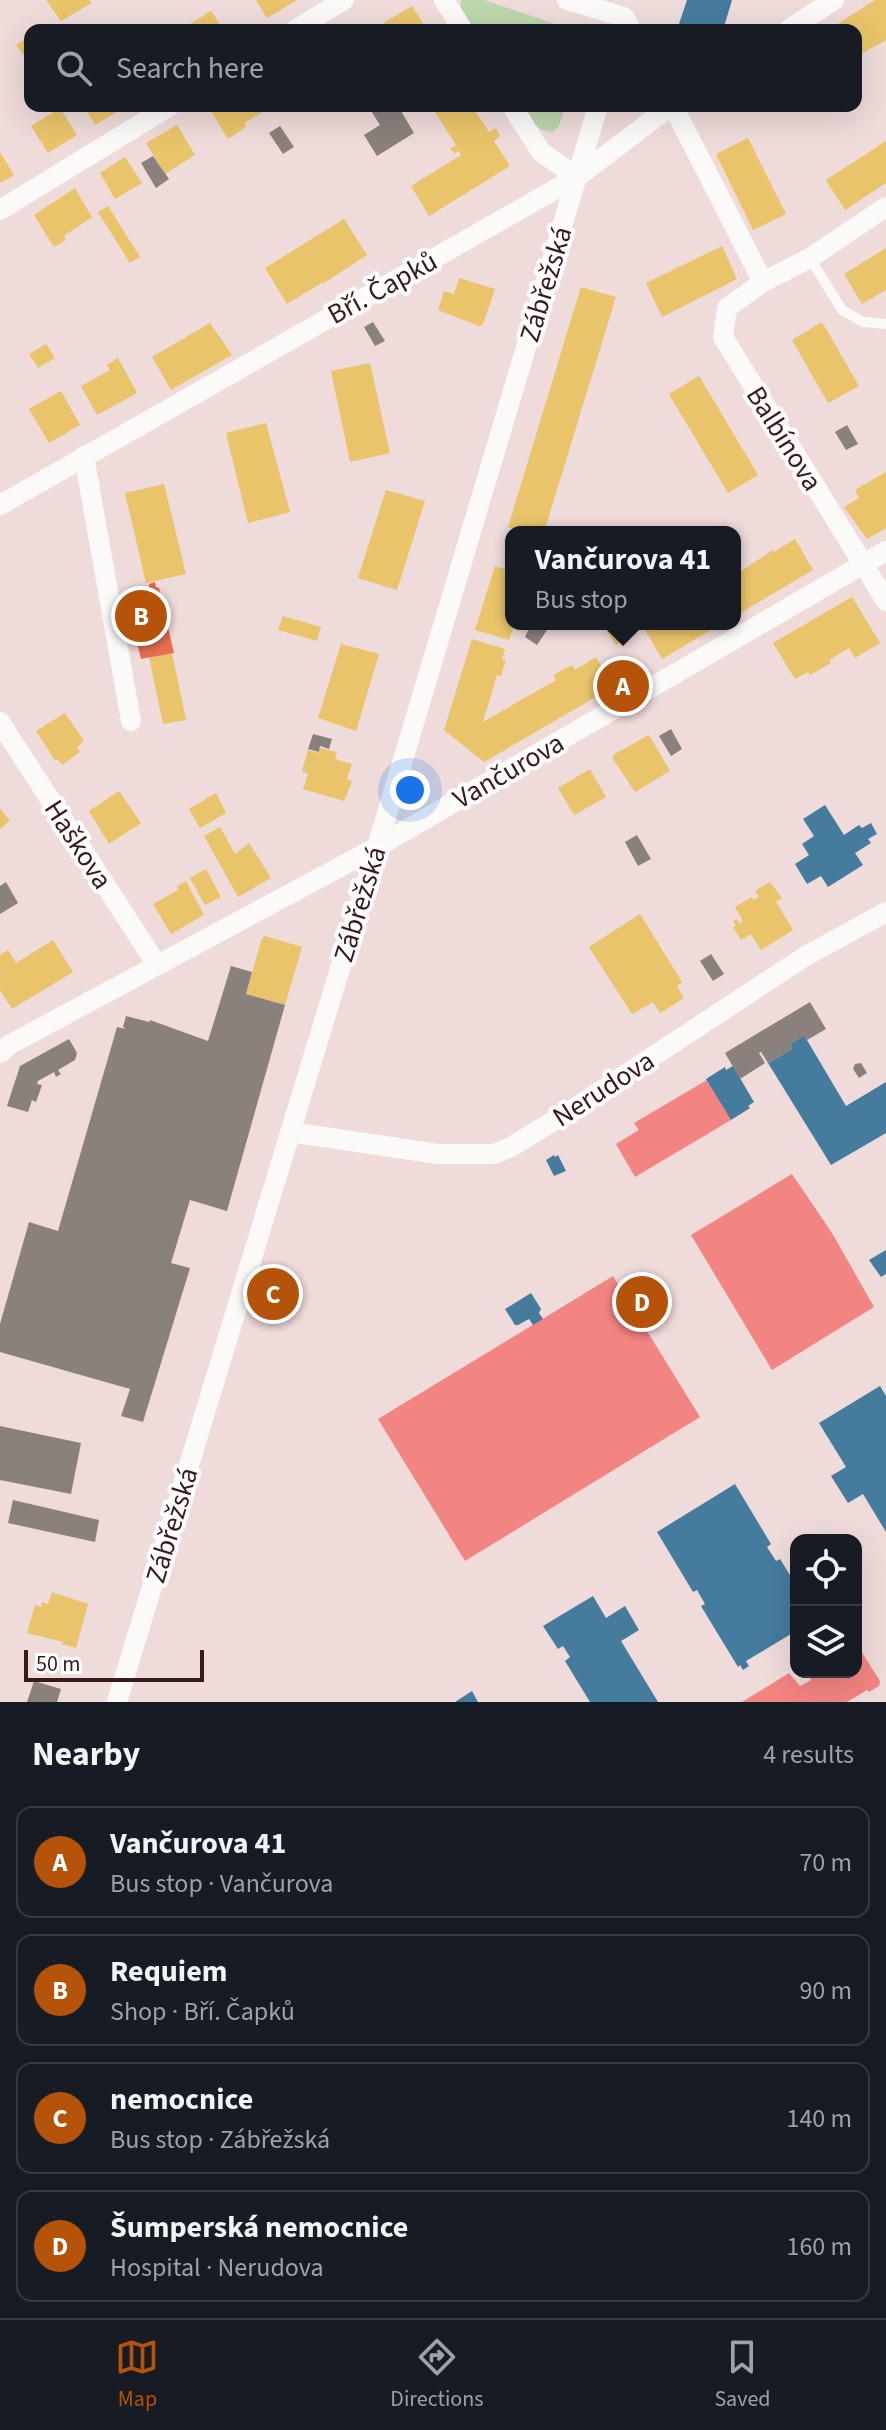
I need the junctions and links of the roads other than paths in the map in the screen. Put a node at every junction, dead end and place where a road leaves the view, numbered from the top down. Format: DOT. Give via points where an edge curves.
graph roads {
  1 [pos="344,0"];
  2 [pos="444,0"];
  3 [pos="567,0"];
  4 [pos="834,0"];
  5 [pos="626,19"];
  6 [pos="305,24"];
  7 [pos="459,24"];
  8 [pos="797,24"];
  9 [pos="160,112"];
  10 [pos="516,112"];
  11 [pos="596,112"];
  12 [pos="664,112"];
  13 [pos="675,112"];
  14 [pos="577,177"];
  15 [pos="886,207"];
  16 [pos="0,210"];
  17 [pos="810,258"];
  18 [pos="763,282"];
  19 [pos="886,324"];
  20 [pos="84,456"];
  21 [pos="0,505"];
  22 [pos="886,551"];
  23 [pos="863,564"];
  24 [pos="886,601"];
  25 [pos="131,721"];
  26 [pos="0,722"];
  27 [pos="377,847"];
  28 [pos="886,912"];
  29 [pos="157,965"];
  30 [pos="0,1053"];
  31 [pos="290,1132"];
  32 [pos="117,1702"];
  1 -- 6 [label="street"];
  2 -- 7 [label="street"];
  3 -- 5 [label="street"];
  4 -- 8 [label="street"];
  9 -- 16 [label="street"];
  10 -- 14 [label="street" via="541,152"];
  11 -- 14 [label="street, Zábřežská"];
  12 -- 14 [label="street, Bří. Čapků"];
  13 -- 18 [label="street"];
  14 -- 20 [label="street, Bří. Čapků"];
  14 -- 27 [label="street, Zábřežská"];
  15 -- 17 [label="street, Balbínova"];
  17 -- 18 [label="street, Balbínova"];
  17 -- 19 [label="lane" via="842,310 863,322"];
  18 -- 23 [label="street, Balbínova" via="727,308 723,337"];
  20 -- 21 [label="street, Bří. Čapků"];
  20 -- 25 [label="street"];
  22 -- 23 [label="street, Vančurova"];
  23 -- 24 [label="street, Balbínova"];
  23 -- 27 [label="street, Vančurova"];
  26 -- 29 [label="street, Haškova"];
  27 -- 29 [label="street, Vančurova"];
  27 -- 31 [label="street, Zábřežská"];
  28 -- 31 [label="street, Nerudova" via="804,957 573,1109 494,1154 438,1154"];
  29 -- 30 [label="street, Vančurova"];
  31 -- 32 [label="street, Zábřežská"];
}
